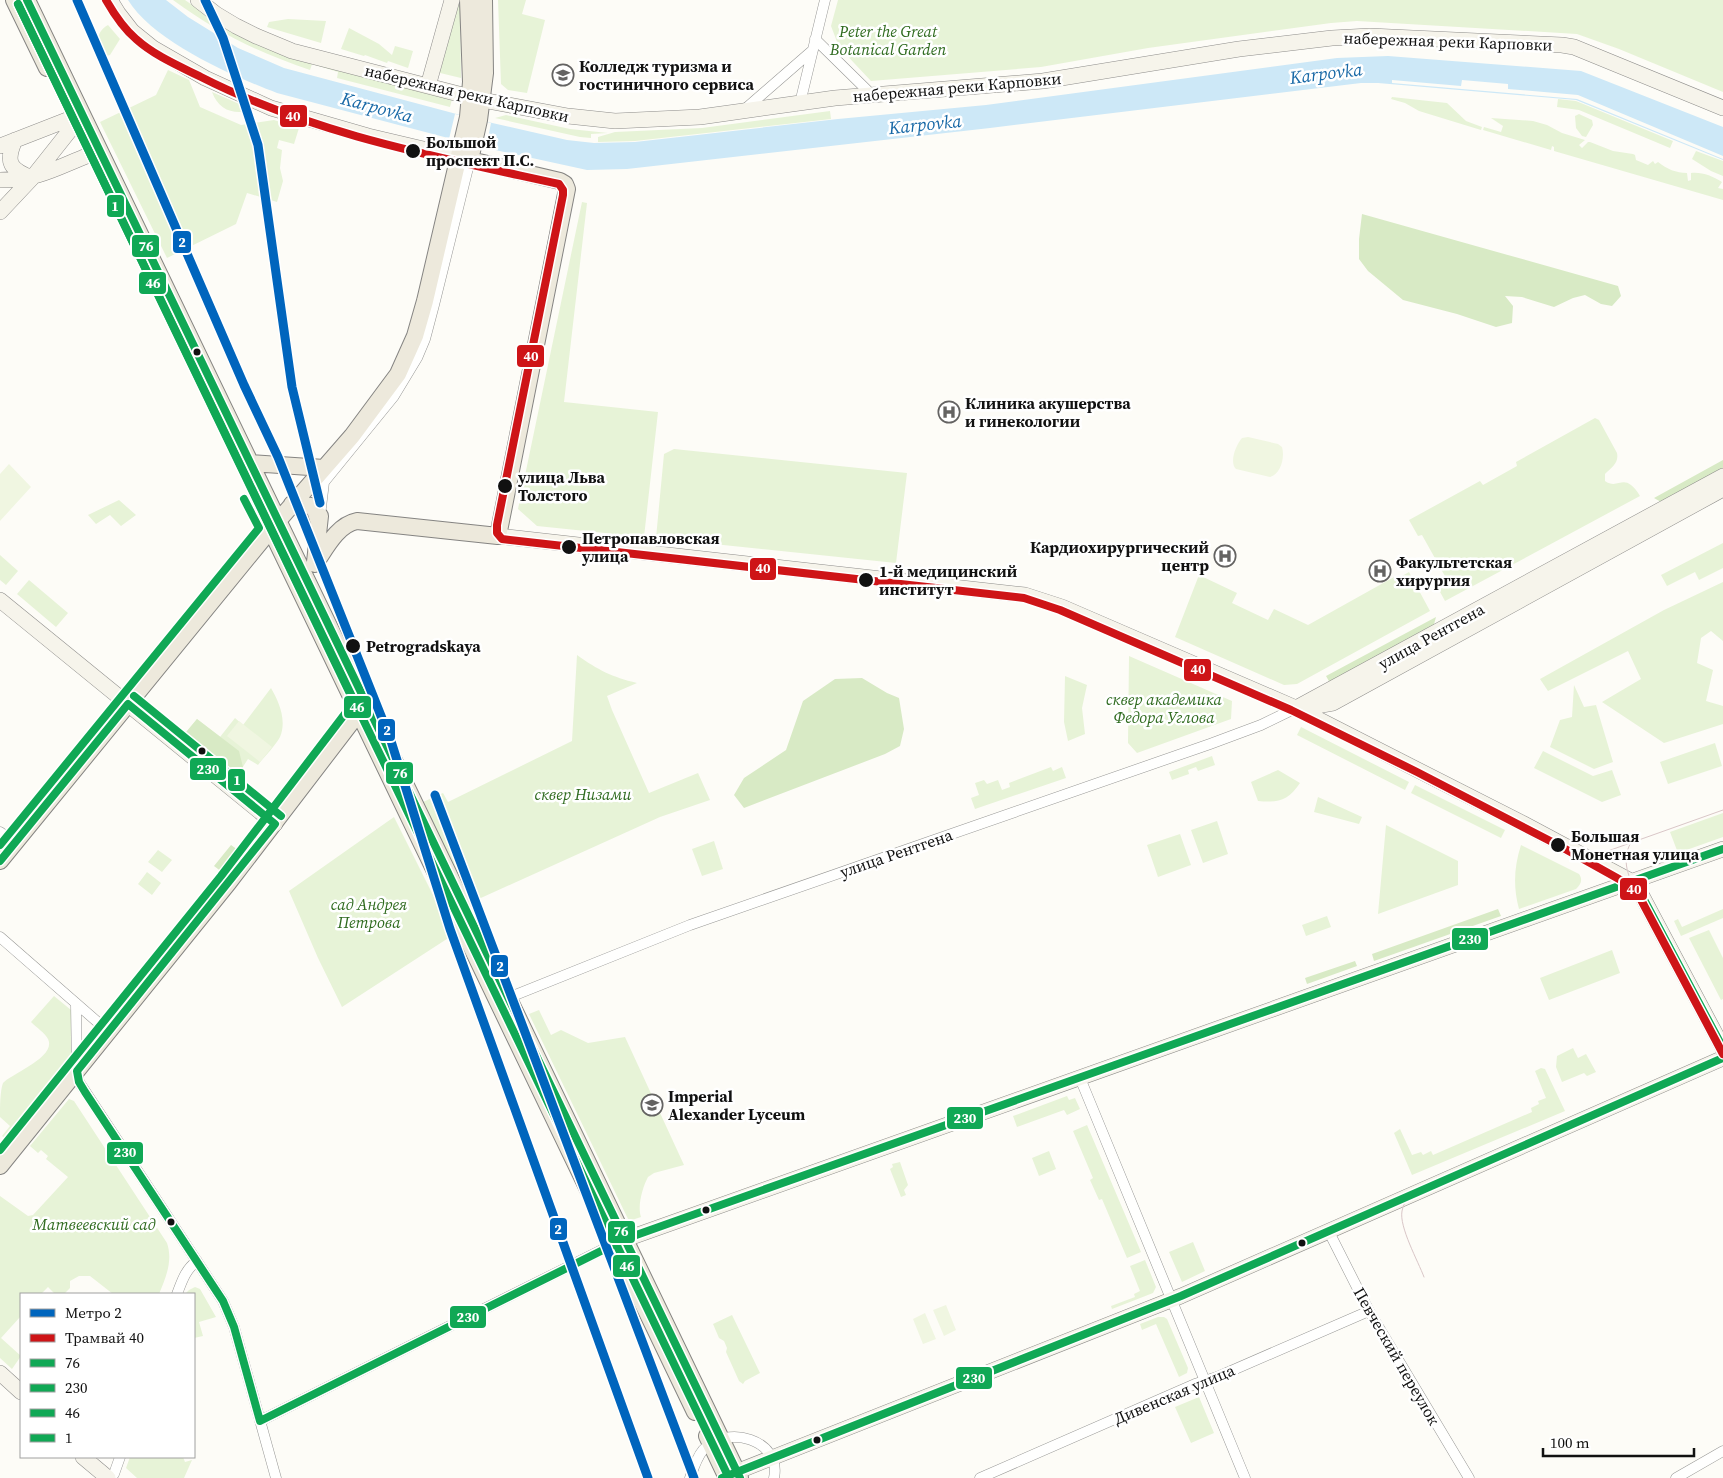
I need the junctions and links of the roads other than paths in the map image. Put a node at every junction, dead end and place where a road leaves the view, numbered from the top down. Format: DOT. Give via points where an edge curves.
graph roads {
  1 [pos="14,0"];
  2 [pos="27,0"];
  3 [pos="110,0"];
  4 [pos="198,0"];
  5 [pos="452,0"];
  6 [pos="468,0"];
  7 [pos="484,0"];
  8 [pos="825,0"];
  9 [pos="815,39"];
  10 [pos="813,50"];
  11 [pos="428,86"];
  12 [pos="872,95"];
  13 [pos="476,98"];
  14 [pos="800,104"];
  15 [pos="1723,108"];
  16 [pos="742,112"];
  17 [pos="76,119"];
  18 [pos="15,140"];
  19 [pos="0,146"];
  20 [pos="466,152"];
  21 [pos="89,155"];
  22 [pos="32,178"];
  23 [pos="0,180"];
  24 [pos="0,212"];
  25 [pos="250,463"];
  26 [pos="324,468"];
  27 [pos="1723,476"];
  28 [pos="1723,490"];
  29 [pos="292,504"];
  30 [pos="319,519"];
  31 [pos="274,525"];
  32 [pos="498,536"];
  33 [pos="315,564"];
  34 [pos="312,590"];
  35 [pos="0,600"];
  36 [pos="128,704"];
  37 [pos="362,708"];
  38 [pos="1296,708"];
  39 [pos="275,824"];
  40 [pos="0,832"];
  41 [pos="14,844"];
  42 [pos="1723,849"];
  43 [pos="0,861"];
  44 [pos="1631,882"];
  45 [pos="0,937"];
  46 [pos="503,1000"];
  47 [pos="76,1004"];
  48 [pos="109,1032"];
  49 [pos="1723,1048"];
  50 [pos="1723,1058"];
  51 [pos="77,1071"];
  52 [pos="1080,1078"];
  53 [pos="3,1156"];
  54 [pos="1329,1232"];
  55 [pos="619,1241"];
  56 [pos="197,1261"];
  57 [pos="178,1293"];
  58 [pos="1171,1300"];
  59 [pos="1369,1311"];
  60 [pos="0,1373"];
  61 [pos="1205,1381"];
  62 [pos="0,1384"];
  63 [pos="20,1391"];
  64 [pos="20,1401"];
  65 [pos="260,1421"];
  66 [pos="716,1442"];
  67 [pos="1723,1451"];
  68 [pos="772,1457"];
  69 [pos="85,1458"];
  70 [pos="96,1458"];
  71 [pos="120,1458"];
  72 [pos="730,1476"];
  73 [pos="114,1477"];
  74 [pos="276,1478"];
  75 [pos="690,1478"];
  76 [pos="774,1478"];
  77 [pos="980,1478"];
  78 [pos="1245,1478"];
  79 [pos="1469,1478"];
  80 [pos="1676,1478"];
  1 -- 17 [label="main road"];
  2 -- 17 [label="main road"];
  3 -- 20 [label="street" via="132,31 153,48 205,78 271,108 351,131"];
  4 -- 11 [label="street, набережная реки Карповки" via="229,22 274,44"];
  5 -- 11 [label="street"];
  6 -- 13 [label="main road"];
  7 -- 13 [label="main road" via="486,58"];
  8 -- 9 [label="street"];
  9 -- 10 [label="street"];
  9 -- 12 [label="street"];
  10 -- 14 [label="street"];
  10 -- 16 [label="street"];
  11 -- 13 [label="street, набережная реки Карповки"];
  12 -- 14 [label="street, набережная реки Карповки"];
  12 -- 15 [label="street, набережная реки Карповки" via="1043,81 1239,49 1370,36 1574,47"];
  13 -- 16 [label="street, набережная реки Карповки" via="607,121"];
  13 -- 20 [label="main road"];
  14 -- 16 [label="street, набережная реки Карповки"];
  17 -- 18 [label="street"];
  17 -- 21 [label="main road"];
  17 -- 22 [label="street"];
  17 -- 25 [label="main road"];
  18 -- 19 [label="street"];
  18 -- 22 [label="street" via="10,158 12,166 17,172"];
  20 -- 26 [label="main road" via="408,354 384,394"];
  20 -- 30 [label="street" via="425,339 411,370 394,396 324,482"];
  20 -- 32 [label="main road" via="560,181 567,189"];
  21 -- 22 [label="street"];
  21 -- 31 [label="main road"];
  22 -- 23 [label="street"];
  22 -- 24 [label="street"];
  25 -- 26 [label="main road"];
  25 -- 31 [label="main road"];
  26 -- 29 [label="main road"];
  27 -- 38 [label="street, улица Рентгена"];
  28 -- 38 [label="street, улица Рентгена" via="1333,703"];
  29 -- 30 [label="main road" via="311,506"];
  29 -- 31 [label="main road"];
  30 -- 33 [label="main road"];
  31 -- 34 [label="main road"];
  31 -- 36 [label="main road"];
  31 -- 37 [label="main road"];
  32 -- 33 [label="main road" via="357,521 340,529"];
  32 -- 38 [label="street" via="1025,595 1062,607"];
  33 -- 34 [label="main road"];
  34 -- 37 [label="main road"];
  35 -- 36 [label="street"];
  36 -- 39 [label="street"];
  36 -- 41 [label="main road"];
  37 -- 39 [label="main road"];
  37 -- 46 [label="main road"];
  38 -- 44 [label="street"];
  38 -- 46 [label="street, улица Рентгена" via="1210,744 690,925"];
  39 -- 48 [label="main road"];
  40 -- 41 [label="street"];
  41 -- 43 [label="main road"];
  42 -- 44 [label="street"];
  44 -- 49 [label="street" via="1642,894"];
  44 -- 52 [label="street"];
  45 -- 47 [label="street"];
  46 -- 55 [label="main road"];
  47 -- 48 [label="street"];
  47 -- 51 [label="street"];
  48 -- 51 [label="main road"];
  50 -- 54 [label="street"];
  51 -- 53 [label="main road"];
  51 -- 56 [label="street" via="85,1092"];
  52 -- 55 [label="street"];
  52 -- 58 [label="street"];
  54 -- 58 [label="street"];
  54 -- 59 [label="street, Певческий переулок"];
  55 -- 65 [label="street"];
  55 -- 66 [label="main road"];
  56 -- 57 [label="street" via="185,1273"];
  56 -- 65 [label="street" via="229,1313"];
  58 -- 61 [label="street"];
  58 -- 68 [label="street"];
  59 -- 61 [label="street, Дивенская улица"];
  59 -- 79 [label="street, Певческий переулок"];
  60 -- 63 [label="street"];
  61 -- 77 [label="street, Дивенская улица"];
  61 -- 78 [label="street"];
  62 -- 64 [label="street"];
  65 -- 74 [label="street"];
  66 -- 68 [label="street" via="738,1436 760,1444"];
  66 -- 72 [label="main road"];
  66 -- 75 [label="street" via="700,1454"];
  67 -- 80 [label="street"];
  68 -- 72 [label="street"];
  68 -- 76 [label="street"];
  69 -- 73 [label="street"];
  70 -- 73 [label="street"];
  71 -- 73 [label="street"];
}
